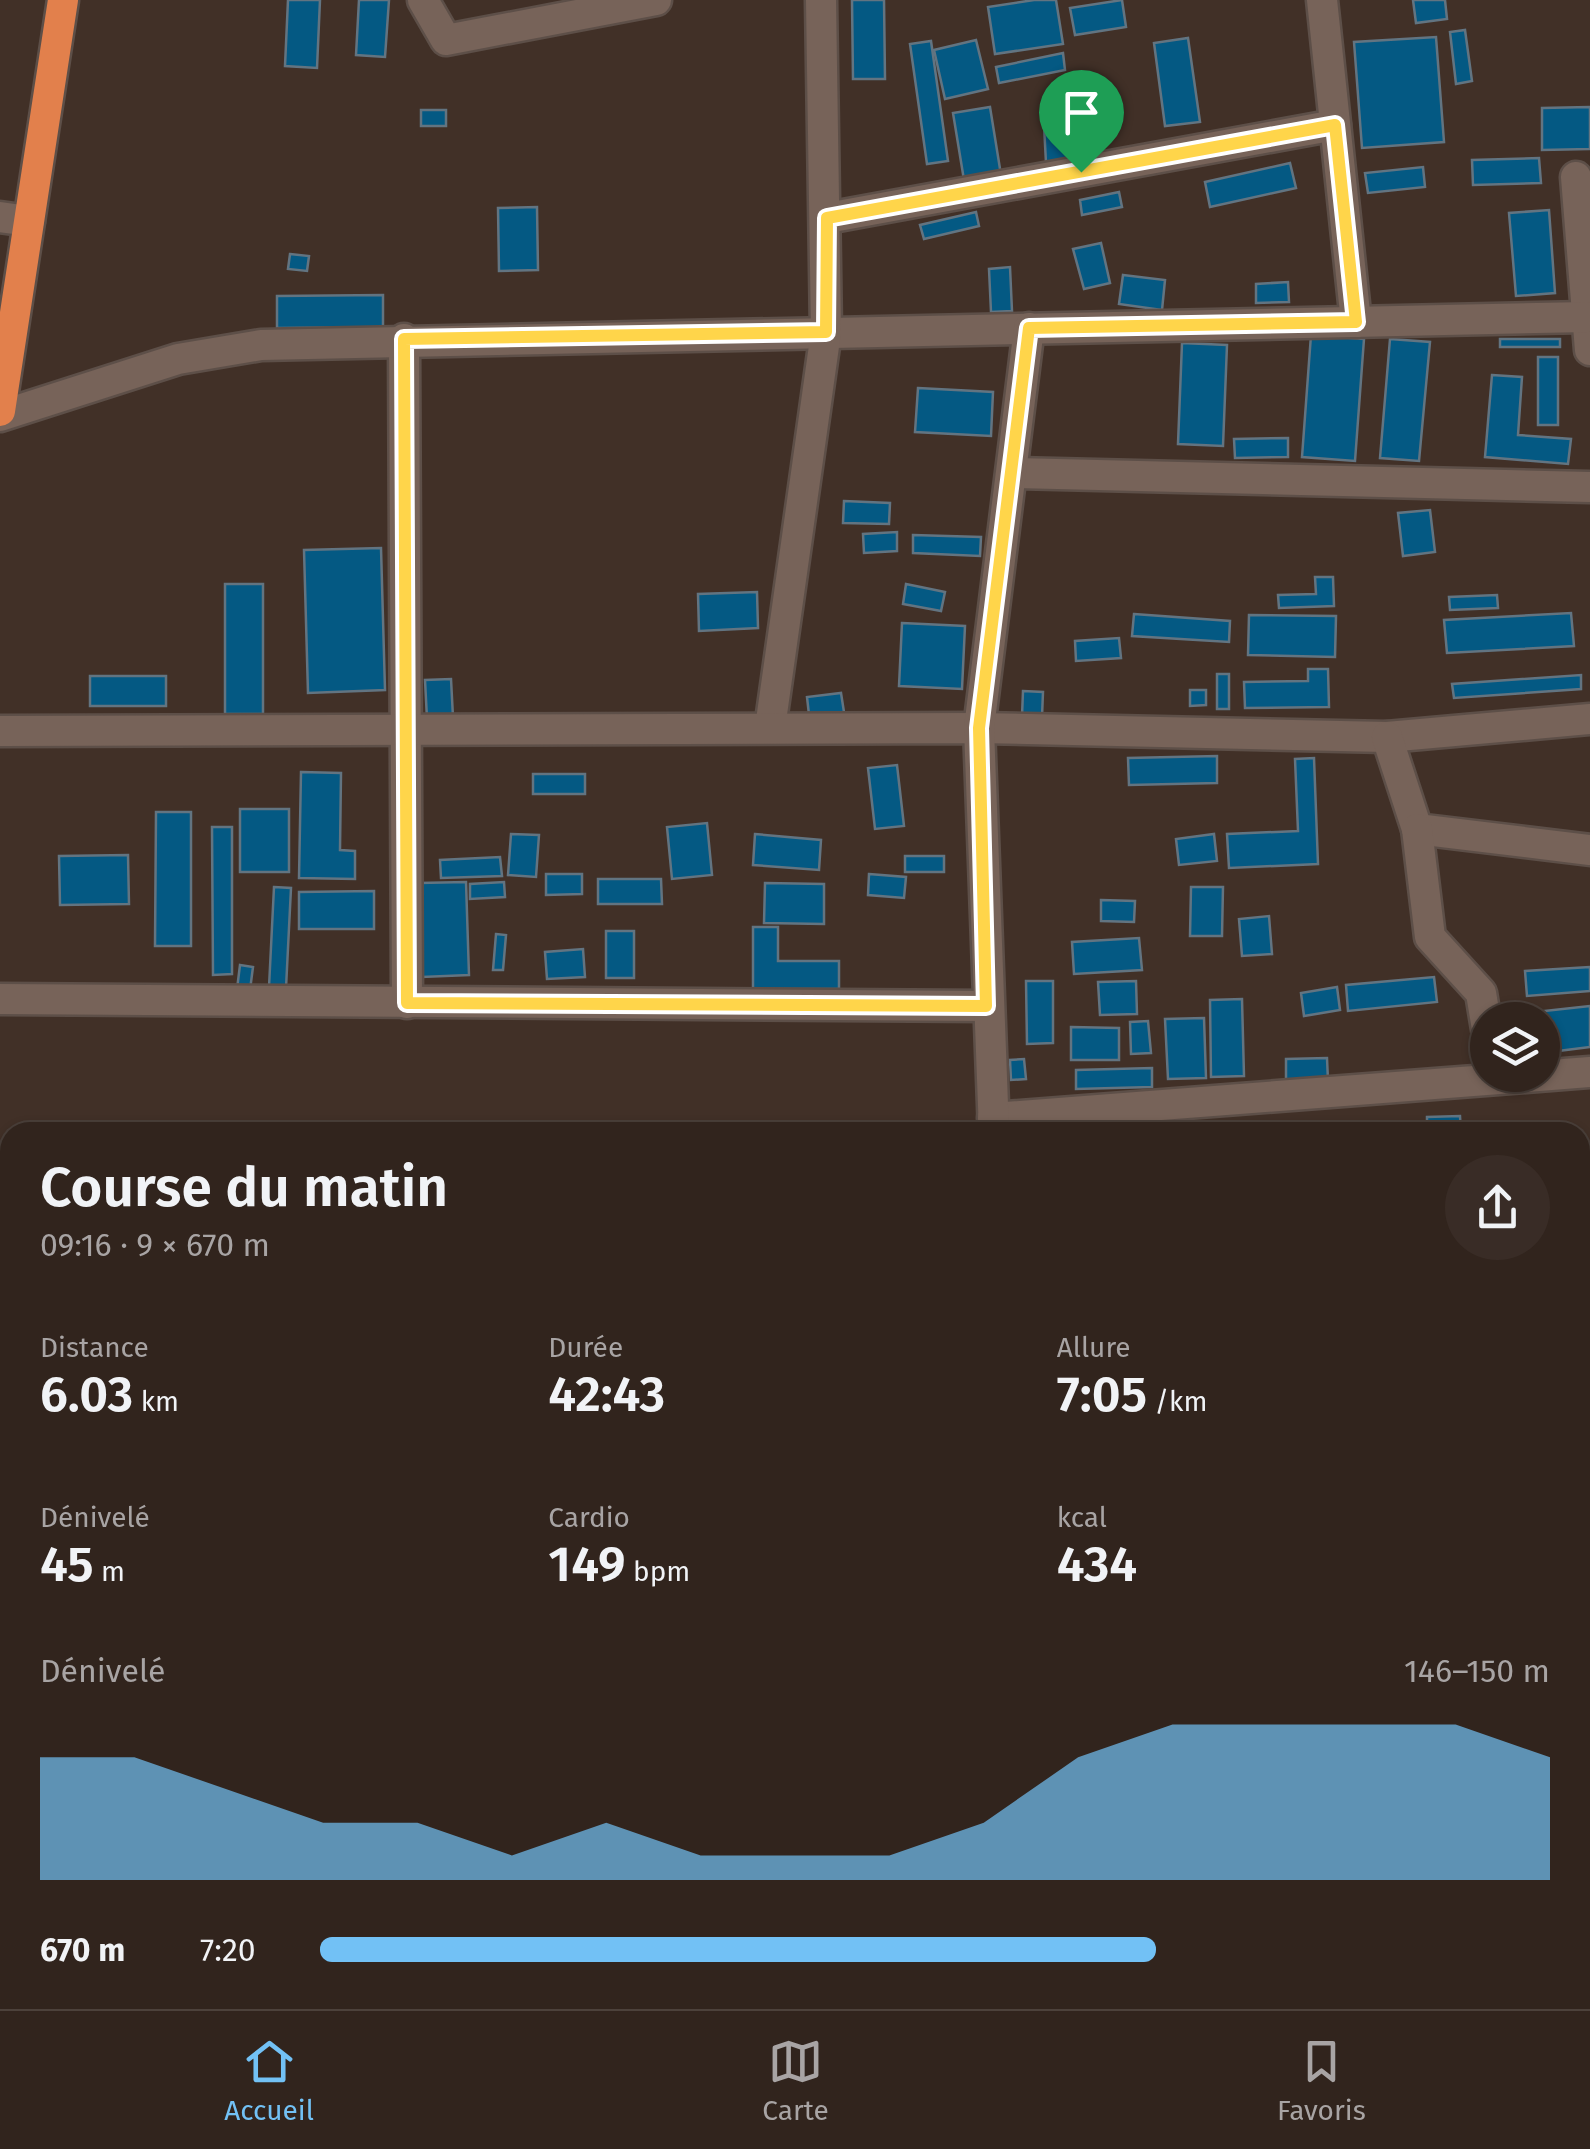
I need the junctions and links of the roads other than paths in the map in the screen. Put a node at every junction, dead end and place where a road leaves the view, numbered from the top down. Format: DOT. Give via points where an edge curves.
graph roads {
  1 [pos="63,0"];
  2 [pos="423,0"];
  3 [pos="656,0"];
  4 [pos="821,0"];
  5 [pos="1322,0"];
  6 [pos="1335,125"];
  7 [pos="1576,177"];
  8 [pos="827,218"];
  9 [pos="14,219"];
  10 [pos="1588,269"];
  11 [pos="1586,317"];
  12 [pos="1356,322"];
  13 [pos="1029,328"];
  14 [pos="826,332"];
  15 [pos="404,339"];
  16 [pos="1590,350"];
  17 [pos="0,414"];
  18 [pos="1012,473"];
  19 [pos="1590,488"];
  20 [pos="1590,719"];
  21 [pos="770,728"];
  22 [pos="979,728"];
  23 [pos="406,730"];
  24 [pos="0,731"];
  25 [pos="1387,737"];
  26 [pos="1417,829"];
  27 [pos="1590,850"];
  28 [pos="0,999"];
  29 [pos="1483,1002"];
  30 [pos="407,1003"];
  31 [pos="986,1006"];
  32 [pos="1590,1072"];
  33 [pos="1560,1074"];
  34 [pos="1470,1079"];
  35 [pos="994,1122"];
  36 [pos="1025,1122"];
  1 -- 9 [label="highway"];
  2 -- 3 [label="street" via="446,40"];
  4 -- 8 [label="street"];
  5 -- 6 [label="street"];
  6 -- 8 [label="street"];
  6 -- 12 [label="street"];
  7 -- 10 [label="street"];
  8 -- 14 [label="street"];
  9 -- 17 [label="highway"];
  10 -- 11 [label="street"];
  11 -- 12 [label="street"];
  11 -- 16 [label="street"];
  12 -- 13 [label="street"];
  13 -- 14 [label="street"];
  13 -- 18 [label="street"];
  14 -- 15 [label="street"];
  14 -- 21 [label="street"];
  15 -- 17 [label="street" via="261,345 178,359"];
  15 -- 23 [label="street"];
  18 -- 19 [label="street"];
  18 -- 22 [label="street"];
  20 -- 25 [label="street"];
  21 -- 22 [label="street"];
  21 -- 23 [label="street"];
  22 -- 25 [label="street"];
  22 -- 31 [label="street"];
  23 -- 24 [label="street"];
  23 -- 30 [label="street"];
  25 -- 26 [label="street"];
  26 -- 27 [label="street"];
  26 -- 29 [label="street" via="1430,937"];
  28 -- 30 [label="street"];
  30 -- 31 [label="street"];
  31 -- 35 [label="street"];
  32 -- 33 [label="street"];
  34 -- 36 [label="street"];
}
